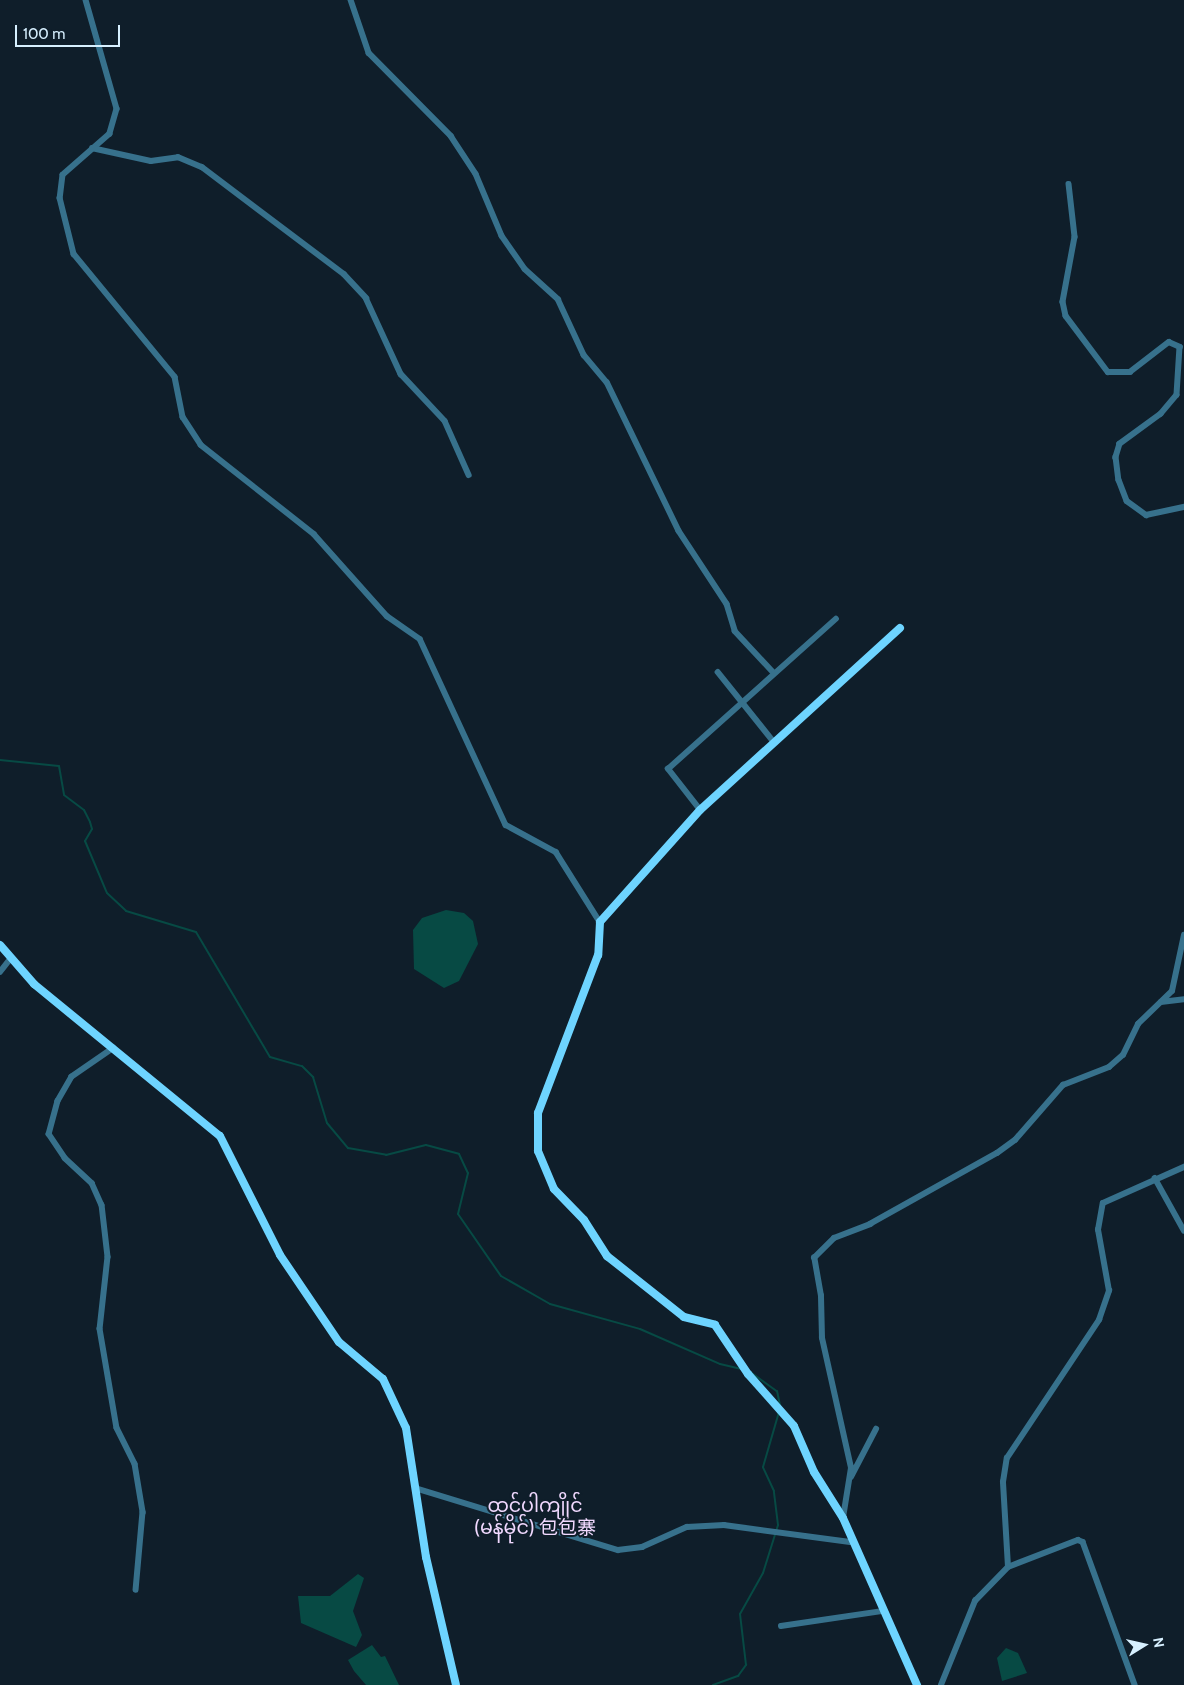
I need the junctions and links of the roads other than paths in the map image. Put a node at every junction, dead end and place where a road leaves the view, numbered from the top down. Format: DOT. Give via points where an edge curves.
graph roads {
  1 [pos="86,0"];
  2 [pos="351,0"];
  3 [pos="92,148"];
  4 [pos="1069,184"];
  5 [pos="470,475"];
  6 [pos="1184,507"];
  7 [pos="836,619"];
  8 [pos="900,628"];
  9 [pos="718,672"];
  10 [pos="774,673"];
  11 [pos="743,703"];
  12 [pos="774,742"];
  13 [pos="700,810"];
  14 [pos="600,922"];
  15 [pos="1184,935"];
  16 [pos="0,945"];
  17 [pos="11,958"];
  18 [pos="0,972"];
  19 [pos="1184,999"];
  20 [pos="1161,1002"];
  21 [pos="114,1048"];
  22 [pos="1184,1167"];
  23 [pos="1155,1178"];
  24 [pos="1184,1230"];
  25 [pos="876,1429"];
  26 [pos="851,1477"];
  27 [pos="418,1489"];
  28 [pos="844,1518"];
  29 [pos="850,1542"];
  30 [pos="1008,1567"];
  31 [pos="136,1590"];
  32 [pos="882,1611"];
  33 [pos="781,1626"];
  34 [pos="456,1685"];
  35 [pos="917,1685"];
  36 [pos="941,1685"];
  37 [pos="1135,1685"];
  1 -- 3 [label="street" via="117,109 110,134"];
  2 -- 10 [label="street" via="370,53 451,136 476,174 502,236 525,269 558,299 584,355 607,382 679,532 726,604 735,631"];
  3 -- 5 [label="street" via="151,160 178,158 202,167 344,274 366,298 400,374 445,420"];
  3 -- 14 [label="street" via="62,175 60,198 74,254 175,376 183,416 201,445 314,534 382,611 420,639 506,825 556,852"];
  4 -- 6 [label="street" via="1075,237 1063,302 1072,324 1100,364 1116,374 1130,372 1169,342 1180,347 1177,395 1161,414 1120,444 1116,457 1119,480 1128,501 1146,515"];
  7 -- 10 [label="street"];
  8 -- 12 [label="street"];
  9 -- 11 [label="street"];
  10 -- 11 [label="street"];
  11 -- 12 [label="street"];
  11 -- 13 [label="street" via="668,769"];
  12 -- 13 [label="street"];
  13 -- 14 [label="street"];
  14 -- 28 [label="street" via="598,955 538,1114 538,1151 554,1189 584,1220 607,1256 684,1317 715,1325 746,1372 787,1418"];
  15 -- 20 [label="street" via="1172,991"];
  16 -- 17 [label="street"];
  17 -- 18 [label="street"];
  17 -- 21 [label="street" via="34,984"];
  19 -- 20 [label="street"];
  20 -- 26 [label="street" via="1138,1024 1123,1055 1109,1067 1063,1085 1015,1140 933,1190 834,1238 814,1258 821,1296 822,1338"];
  21 -- 27 [label="street" via="220,1136 280,1255 339,1342 382,1379 406,1428"];
  21 -- 31 [label="street" via="72,1077 58,1101 49,1134 65,1158 92,1183 102,1205 108,1257 100,1329 118,1428 135,1464 143,1512"];
  22 -- 23 [label="street"];
  23 -- 24 [label="street"];
  23 -- 30 [label="street" via="1103,1203 1098,1215 1109,1291 1099,1320 1007,1458 1004,1482"];
  25 -- 26 [label="street"];
  26 -- 28 [label="street"];
  27 -- 29 [label="street" via="618,1550 642,1547 687,1527 724,1525"];
  27 -- 34 [label="street" via="426,1558"];
  28 -- 29 [label="street"];
  29 -- 32 [label="street"];
  30 -- 36 [label="street" via="975,1601"];
  30 -- 37 [label="street" via="1078,1540 1083,1542"];
  32 -- 33 [label="street"];
  32 -- 35 [label="street"];
}
